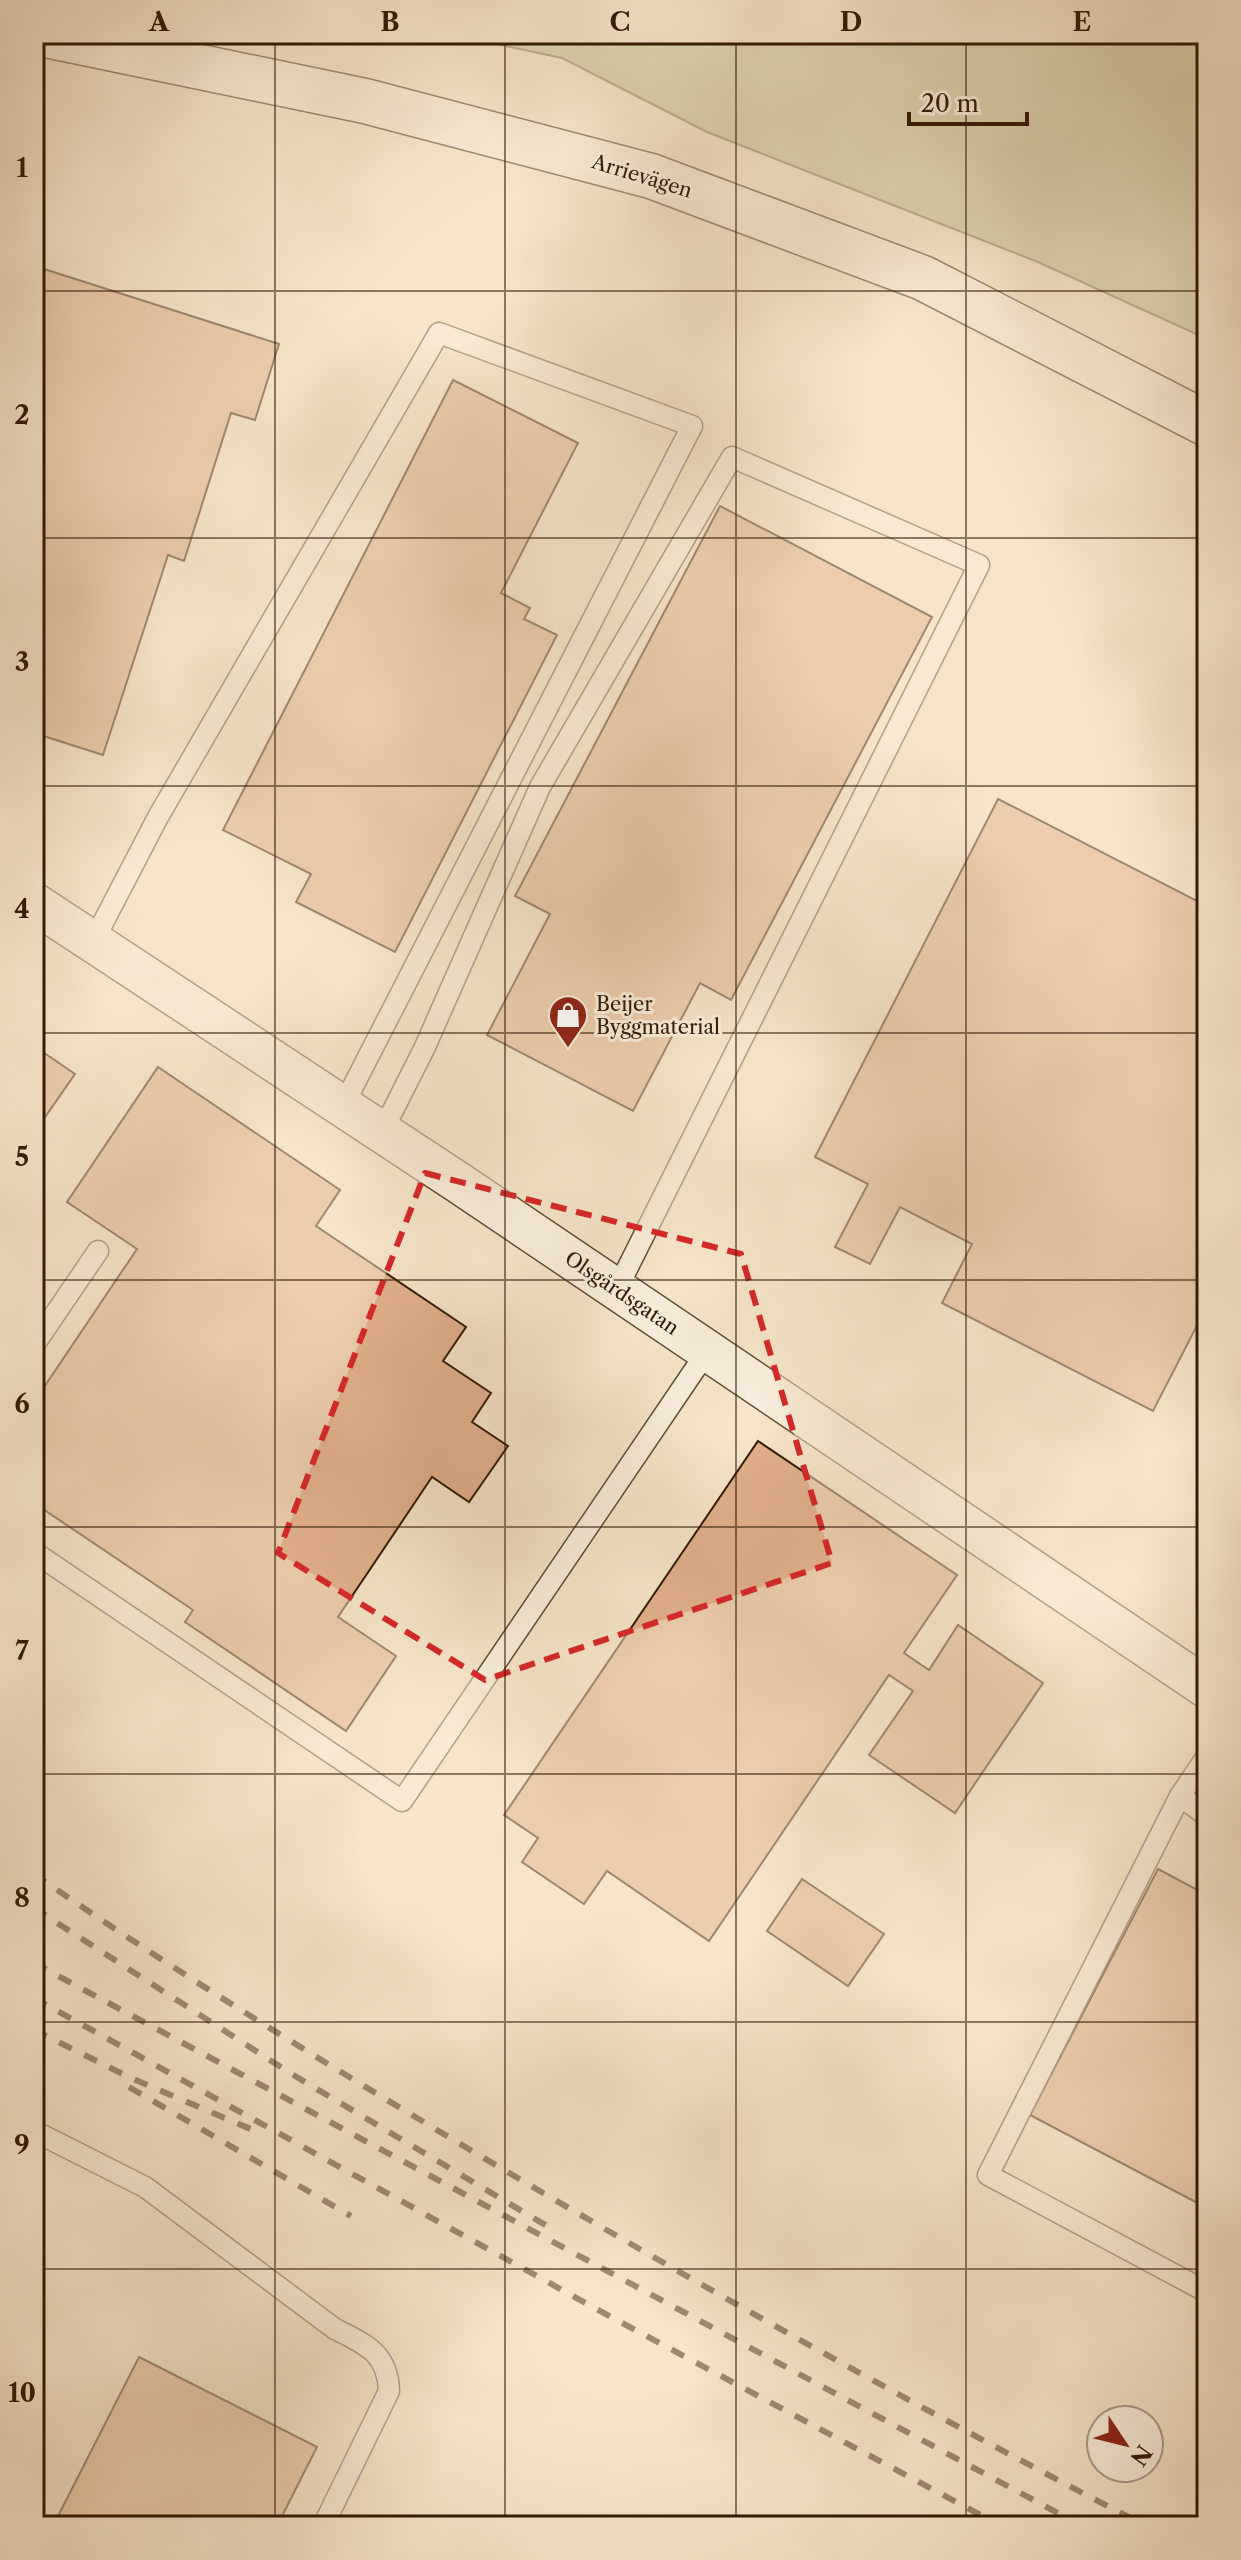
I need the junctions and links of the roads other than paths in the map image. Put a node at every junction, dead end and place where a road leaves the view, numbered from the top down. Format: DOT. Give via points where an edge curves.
graph roads {
  1 [pos="41,34"];
  2 [pos="1207,424"];
  3 [pos="34,903"];
  4 [pos="93,942"];
  5 [pos="343,1106"];
  6 [pos="382,1132"];
  7 [pos="98,1251"];
  8 [pos="617,1289"];
  9 [pos="34,1345"];
  10 [pos="708,1350"];
  11 [pos="34,1552"];
  12 [pos="1207,1688"];
  13 [pos="1207,1756"];
  14 [pos="1180,1796"];
  15 [pos="1207,1816"];
  16 [pos="34,2131"];
  17 [pos="1207,2292"];
  18 [pos="323,2526"];
  1 -- 2 [label="main road, Arrievägen" via="365,101 651,176 923,278"];
  3 -- 4 [label="street, Olsgårdsgatan"];
  4 -- 5 [label="street, Olsgårdsgatan"];
  4 -- 5 [label="lane" via="158,817 439,333 692,426"];
  5 -- 6 [label="street, Olsgårdsgatan"];
  6 -- 8 [label="street, Olsgårdsgatan"];
  6 -- 8 [label="lane" via="540,787 732,457 979,565"];
  7 -- 9 [label="lane"];
  8 -- 10 [label="street, Olsgårdsgatan"];
  10 -- 11 [label="lane" via="402,1801"];
  10 -- 12 [label="street, Olsgårdsgatan"];
  13 -- 14 [label="lane"];
  14 -- 15 [label="lane"];
  14 -- 17 [label="lane" via="988,2175"];
  16 -- 18 [label="lane" via="145,2187 335,2329 364,2344 384,2364 389,2391"];
}
